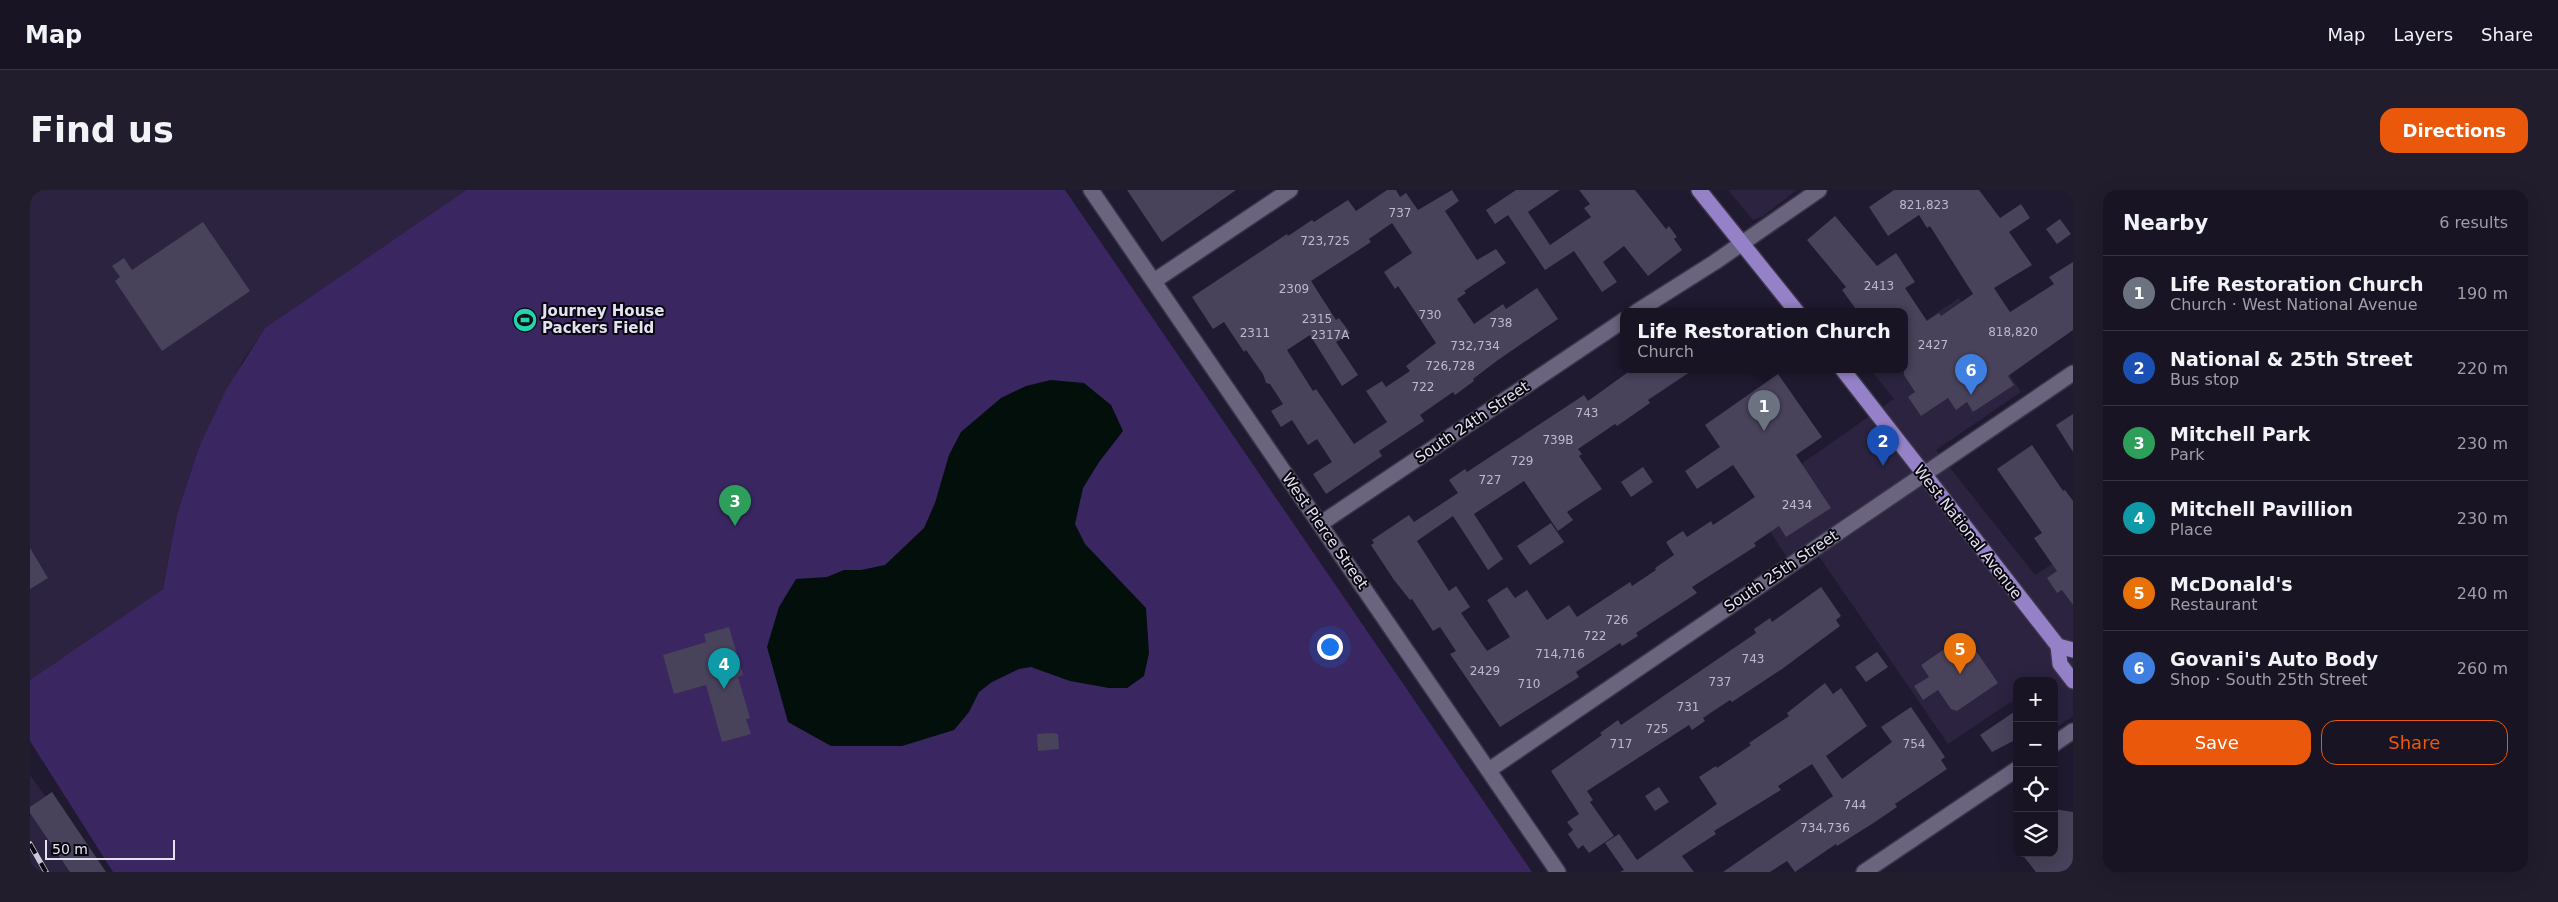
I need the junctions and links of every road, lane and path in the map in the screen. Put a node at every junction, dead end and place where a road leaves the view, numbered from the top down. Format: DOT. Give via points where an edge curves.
graph roads {
  1 [pos="1091,190"];
  2 [pos="1290,190"];
  3 [pos="1699,190"];
  4 [pos="1819,190"];
  5 [pos="1741,244"];
  6 [pos="1154,281"];
  7 [pos="1642,308"];
  8 [pos="1794,308"];
  9 [pos="1620,323"];
  10 [pos="1845,373"];
  11 [pos="2073,373"];
  12 [pos="1925,475"];
  13 [pos="1320,524"];
  14 [pos="2058,646"];
  15 [pos="2073,650"];
  16 [pos="2073,681"];
  17 [pos="2073,731"];
  18 [pos="2058,741"];
  19 [pos="1489,770"];
  20 [pos="2013,772"];
  21 [pos="1558,872"];
  22 [pos="1864,872"];
  1 -- 6 [label="street, West Pierce Street"];
  2 -- 6 [label="street"];
  3 -- 5 [label="main road"];
  4 -- 5 [label="street"];
  5 -- 7 [label="street"];
  5 -- 8 [label="main road"];
  6 -- 13 [label="street, West Pierce Street"];
  9 -- 13 [label="street, South 24th Street"];
  10 -- 12 [label="main road, West National Avenue"];
  11 -- 12 [label="street, South 25th Street"];
  12 -- 14 [label="main road, West National Avenue"];
  12 -- 19 [label="street, South 25th Street"];
  13 -- 19 [label="street, West Pierce Street"];
  14 -- 15 [label="main road"];
  14 -- 16 [label="main road, West National Avenue" via="2060,664"];
  17 -- 18 [label="street"];
  19 -- 21 [label="street, West Pierce Street"];
  20 -- 22 [label="street"];
}
